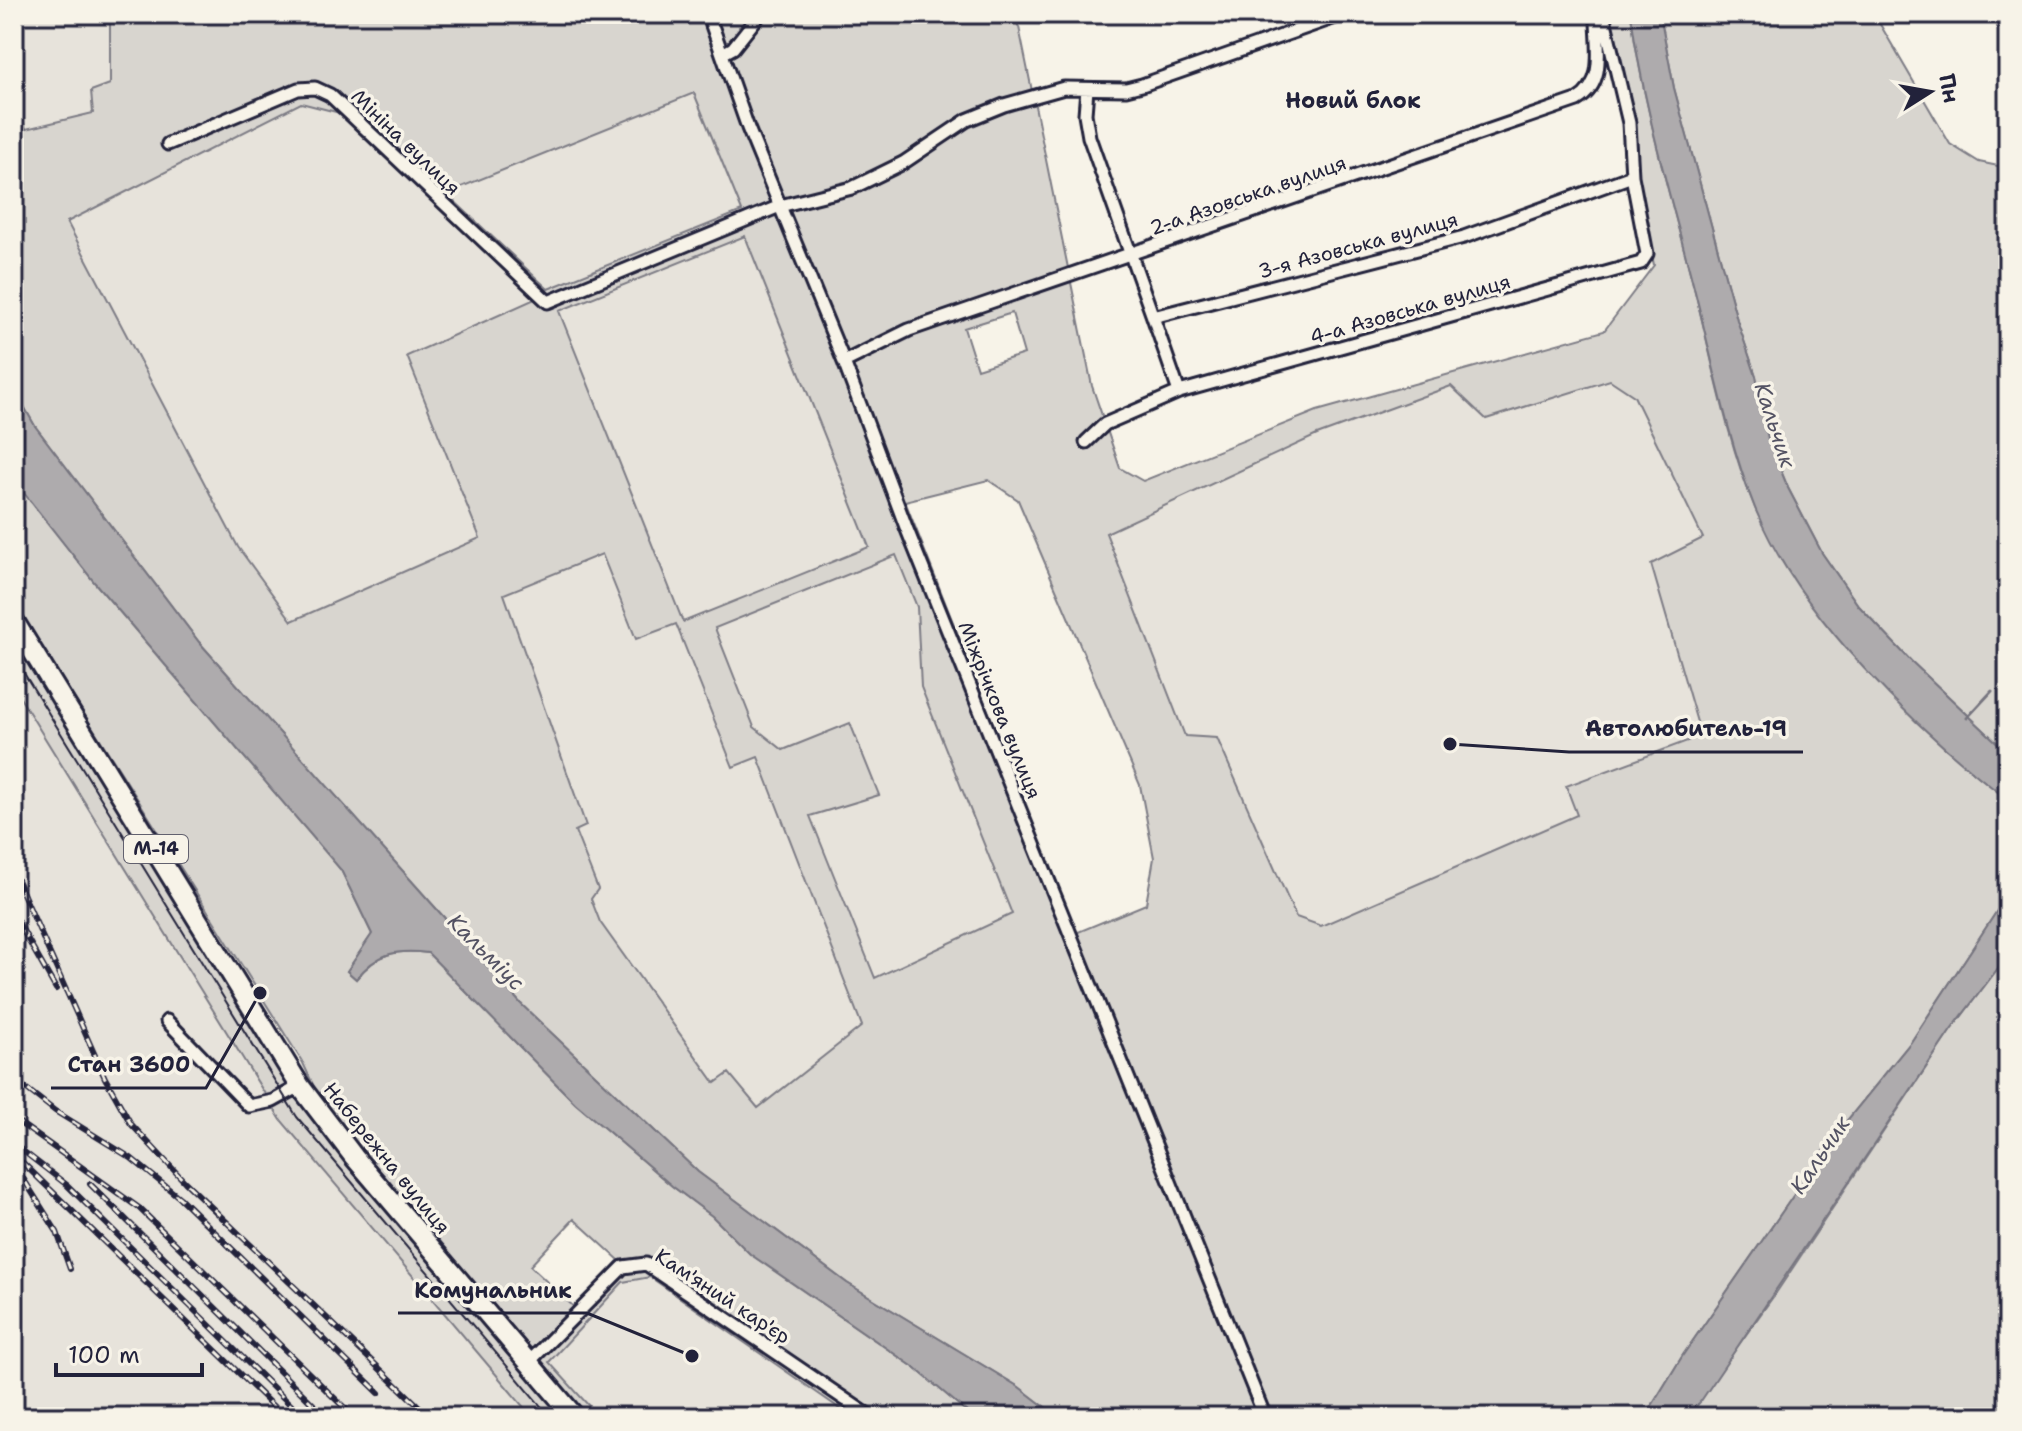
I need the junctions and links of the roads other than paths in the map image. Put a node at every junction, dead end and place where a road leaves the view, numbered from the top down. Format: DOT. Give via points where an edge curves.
graph roads {
  1 [pos="708,14"];
  2 [pos="760,14"];
  3 [pos="1344,14"];
  4 [pos="1597,14"];
  5 [pos="1603,14"];
  6 [pos="722,54"];
  7 [pos="1087,89"];
  8 [pos="168,144"];
  9 [pos="1632,176"];
  10 [pos="780,206"];
  11 [pos="1132,255"];
  12 [pos="1153,317"];
  13 [pos="844,362"];
  14 [pos="1179,392"];
  15 [pos="1086,442"];
  16 [pos="14,621"];
  17 [pos="167,1021"];
  18 [pos="300,1086"];
  19 [pos="529,1362"];
  20 [pos="575,1417"];
  21 [pos="871,1417"];
  22 [pos="1265,1417"];
  1 -- 6 [label="street, Міжрічкова вулиця"];
  2 -- 6 [label="street"];
  3 -- 7 [label="street" via="1142,85"];
  4 -- 11 [label="street, 2-а Азовська вулиця" via="1598,73 1591,89 1577,100"];
  5 -- 9 [label="street" via="1629,123"];
  6 -- 10 [label="street, Міжрічкова вулиця"];
  7 -- 10 [label="street" via="1055,90 1004,105 967,120 903,163 852,188"];
  7 -- 11 [label="street" via="1089,137"];
  8 -- 10 [label="street, Мініна вулиця" via="298,89 320,90 548,302"];
  9 -- 12 [label="street, 3-я Азовська вулиця" via="1464,237"];
  9 -- 14 [label="street, 4-а Азовська вулиця" via="1647,254 1634,267"];
  10 -- 13 [label="street, Міжрічкова вулиця"];
  11 -- 12 [label="street"];
  11 -- 13 [label="street, 2-а Азовська вулиця" via="909,330"];
  12 -- 14 [label="street"];
  13 -- 22 [label="street, Міжрічкова вулиця"];
  14 -- 15 [label="street, 4-а Азовська вулиця" via="1105,424"];
  16 -- 18 [label="highway, Набережна вулиця / М-14"];
  17 -- 18 [label="street" via="249,1106 265,1105"];
  18 -- 19 [label="highway, Набережна вулиця / М-14" via="362,1167"];
  19 -- 20 [label="highway, Набережна вулиця / М-14"];
  19 -- 21 [label="street, Кам'яний кар'єр" via="623,1267 646,1264"];
}
